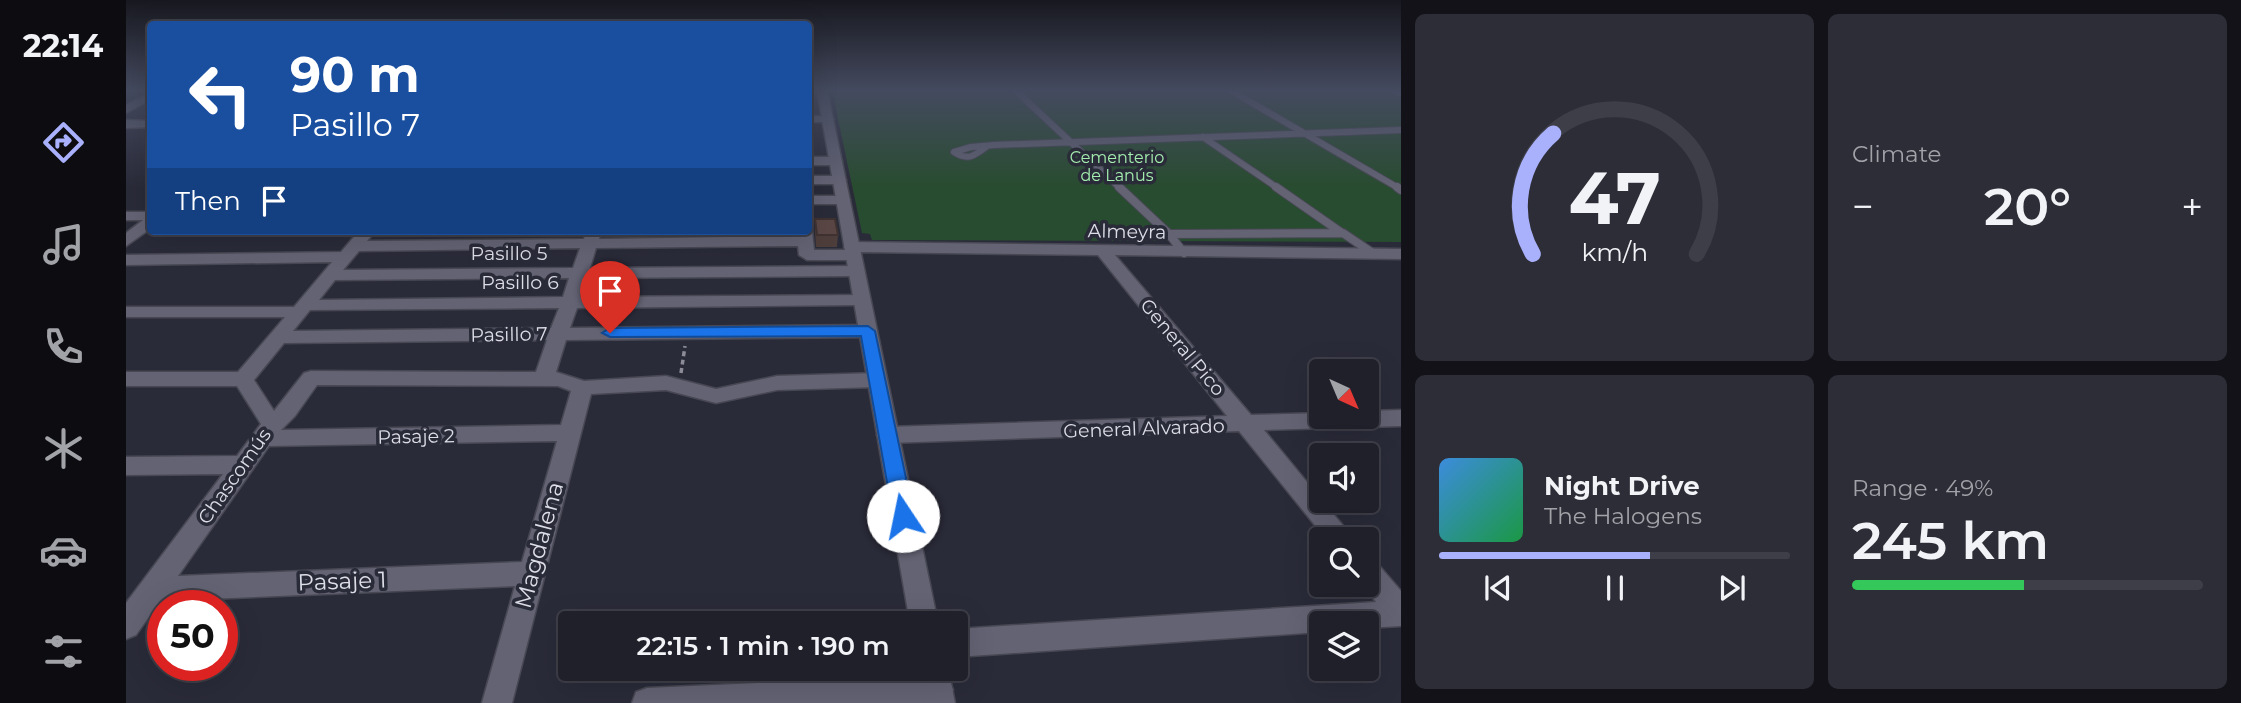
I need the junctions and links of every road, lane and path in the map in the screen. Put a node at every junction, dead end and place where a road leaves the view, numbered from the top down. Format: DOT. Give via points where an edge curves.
graph roads {
  1 [pos="829,123"];
  2 [pos="1051,123"];
  3 [pos="1286,123"];
  4 [pos="126,124"];
  5 [pos="147,124"];
  6 [pos="1401,130"];
  7 [pos="1305,134"];
  8 [pos="1203,137"];
  9 [pos="1072,142"];
  10 [pos="986,147"];
  11 [pos="812,161"];
  12 [pos="836,161"];
  13 [pos="812,180"];
  14 [pos="839,180"];
  15 [pos="1401,190"];
  16 [pos="812,200"];
  17 [pos="843,200"];
  18 [pos="126,216"];
  19 [pos="147,216"];
  20 [pos="828,223"];
  21 [pos="147,224"];
  22 [pos="1343,233"];
  23 [pos="1169,234"];
  24 [pos="365,235"];
  25 [pos="805,236"];
  26 [pos="592,238"];
  27 [pos="126,241"];
  28 [pos="350,252"];
  29 [pos="1104,252"];
  30 [pos="1184,253"];
  31 [pos="1374,254"];
  32 [pos="1401,254"];
  33 [pos="854,258"];
  34 [pos="126,260"];
  35 [pos="579,273"];
  36 [pos="331,275"];
  37 [pos="861,300"];
  38 [pos="569,303"];
  39 [pos="301,308"];
  40 [pos="126,312"];
  41 [pos="868,331"];
  42 [pos="559,333"];
  43 [pos="277,337"];
  44 [pos="126,379"];
  45 [pos="243,379"];
  46 [pos="544,380"];
  47 [pos="877,380"];
  48 [pos="582,388"];
  49 [pos="1401,418"];
  50 [pos="1248,425"];
  51 [pos="267,431"];
  52 [pos="569,433"];
  53 [pos="888,435"];
  54 [pos="243,465"];
  55 [pos="126,467"];
  56 [pos="1331,527"];
  57 [pos="532,573"];
  58 [pos="1379,585"];
  59 [pos="153,589"];
  60 [pos="922,611"];
  61 [pos="1401,613"];
  62 [pos="126,625"];
  63 [pos="968,642"];
  64 [pos="937,687"];
  65 [pos="497,703"];
  66 [pos="647,703"];
  1 -- 12 [label="street"];
  2 -- 9 [label="lane"];
  3 -- 7 [label="lane"];
  4 -- 5 [label="street"];
  6 -- 7 [label="lane"];
  7 -- 8 [label="lane"];
  7 -- 15 [label="lane"];
  8 -- 9 [label="lane"];
  8 -- 22 [label="lane"];
  9 -- 10 [label="lane"];
  9 -- 23 [label="lane"];
  11 -- 12 [label="street"];
  12 -- 14 [label="street"];
  13 -- 14 [label="street"];
  14 -- 17 [label="street"];
  16 -- 17 [label="street"];
  17 -- 20 [label="street"];
  18 -- 19 [label="street"];
  20 -- 33 [label="street"];
  21 -- 27 [label="street"];
  22 -- 23 [label="lane"];
  22 -- 31 [label="lane"];
  23 -- 30 [label="lane"];
  24 -- 28 [label="street"];
  25 -- 26 [label="street"];
  25 -- 33 [label="street" via="807,256"];
  26 -- 28 [label="street"];
  26 -- 35 [label="street"];
  28 -- 34 [label="street"];
  28 -- 36 [label="street"];
  29 -- 30 [label="street, Almeyra"];
  29 -- 33 [label="street, Almeyra"];
  29 -- 50 [label="street, General Pico"];
  30 -- 31 [label="street, Almeyra"];
  31 -- 32 [label="street, Almeyra"];
  33 -- 35 [label="street, Pasillo 5"];
  33 -- 37 [label="street"];
  35 -- 36 [label="street, Pasillo 5"];
  35 -- 38 [label="street"];
  36 -- 39 [label="street"];
  37 -- 38 [label="street, Pasillo 6"];
  37 -- 41 [label="street"];
  38 -- 39 [label="street, Pasillo 6"];
  38 -- 42 [label="street"];
  39 -- 40 [label="street"];
  39 -- 43 [label="street"];
  41 -- 42 [label="street, Pasillo 7"];
  41 -- 47 [label="street"];
  42 -- 43 [label="street, Pasillo 7"];
  42 -- 46 [label="street"];
  43 -- 45 [label="street"];
  44 -- 45 [label="street"];
  45 -- 51 [label="street, Chascomús"];
  46 -- 48 [label="street" via="561,379"];
  46 -- 51 [label="street" via="311,378"];
  47 -- 48 [label="street" via="777,383 716,396 666,383"];
  47 -- 53 [label="street"];
  48 -- 52 [label="street, Magdalena"];
  49 -- 50 [label="street, General Alvarado"];
  50 -- 53 [label="street, General Alvarado"];
  50 -- 56 [label="street, General Pico"];
  51 -- 52 [label="street, Pasaje 2"];
  51 -- 54 [label="street, Chascomús"];
  52 -- 57 [label="street, Magdalena"];
  53 -- 60 [label="street"];
  54 -- 55 [label="street"];
  54 -- 59 [label="street, Chascomús"];
  57 -- 59 [label="street, Pasaje 1"];
  57 -- 65 [label="street, Magdalena"];
  58 -- 61 [label="street"];
  59 -- 62 [label="street, Chascomús"];
  61 -- 63 [label="street"];
  64 -- 66 [label="street"];
}
